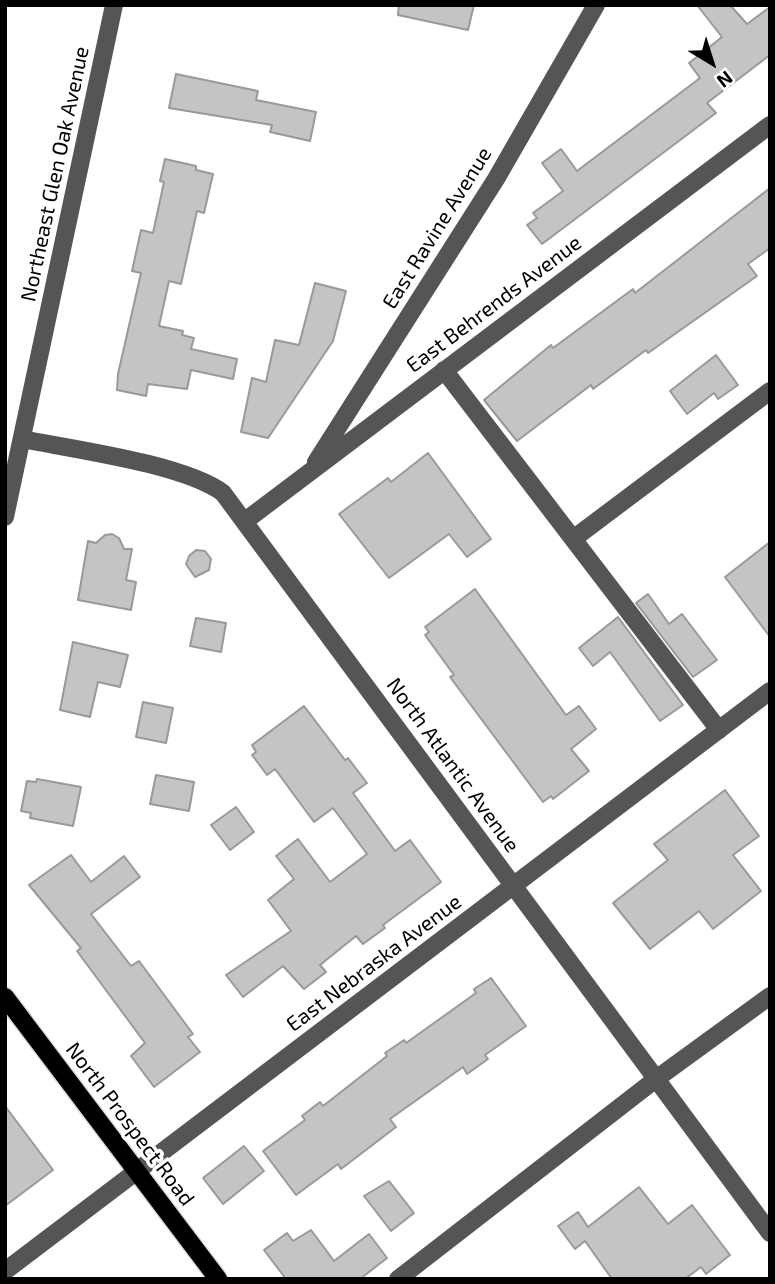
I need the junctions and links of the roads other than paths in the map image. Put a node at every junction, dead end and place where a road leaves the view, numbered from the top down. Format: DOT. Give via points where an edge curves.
graph roads {
  1 [pos="114,5"];
  2 [pos="596,5"];
  3 [pos="770,125"];
  4 [pos="444,370"];
  5 [pos="770,391"];
  6 [pos="22,439"];
  7 [pos="311,471"];
  8 [pos="5,517"];
  9 [pos="245,521"];
  10 [pos="573,539"];
  11 [pos="770,691"];
  12 [pos="719,730"];
  13 [pos="514,886"];
  14 [pos="770,996"];
  15 [pos="5,997"];
  16 [pos="656,1079"];
  17 [pos="138,1171"];
  18 [pos="770,1233"];
  19 [pos="5,1270"];
  20 [pos="218,1279"];
  21 [pos="398,1279"];
  1 -- 6 [label="street, Northeast Glen Oak Avenue"];
  2 -- 7 [label="street, East Ravine Avenue" via="496,179"];
  3 -- 4 [label="street, East Behrends Avenue"];
  4 -- 7 [label="street, East Behrends Avenue"];
  4 -- 10 [label="street"];
  5 -- 10 [label="street"];
  6 -- 8 [label="street, Northeast Glen Oak Avenue"];
  6 -- 9 [label="street, North Atlantic Avenue" via="206,482 223,493"];
  7 -- 9 [label="street, East Behrends Avenue"];
  9 -- 13 [label="street, North Atlantic Avenue"];
  10 -- 12 [label="street"];
  11 -- 12 [label="street, East Nebraska Avenue"];
  12 -- 13 [label="street, East Nebraska Avenue"];
  13 -- 16 [label="street, North Atlantic Avenue"];
  13 -- 17 [label="street, East Nebraska Avenue"];
  14 -- 16 [label="street"];
  15 -- 17 [label="main road, North Prospect Road"];
  16 -- 18 [label="street, North Atlantic Avenue"];
  16 -- 21 [label="street"];
  17 -- 19 [label="street, East Nebraska Avenue"];
  17 -- 20 [label="main road, North Prospect Road"];
}
